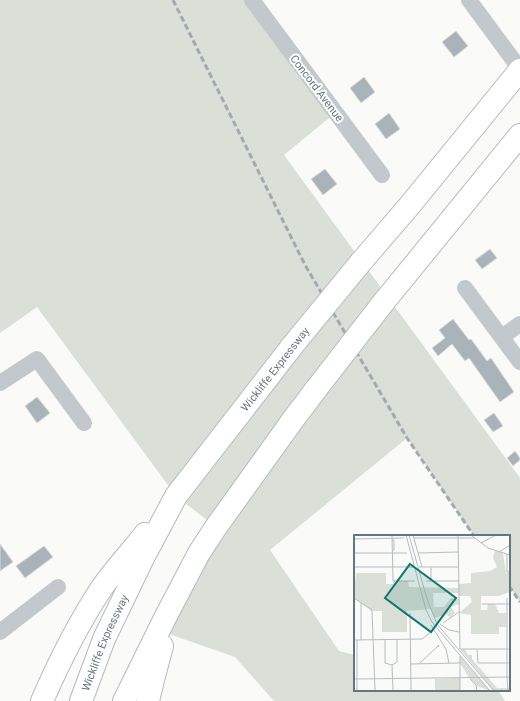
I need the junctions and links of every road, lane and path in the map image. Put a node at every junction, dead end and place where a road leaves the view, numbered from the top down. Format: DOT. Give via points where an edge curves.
graph roads {
  1 [pos="252,0"];
  2 [pos="469,0"];
  3 [pos="520,69"];
  4 [pos="520,135"];
  5 [pos="382,175"];
  6 [pos="465,288"];
  7 [pos="520,324"];
  8 [pos="502,337"];
  9 [pos="520,362"];
  10 [pos="0,383"];
  11 [pos="84,423"];
  12 [pos="176,496"];
  13 [pos="58,588"];
  14 [pos="178,592"];
  15 [pos="0,632"];
  16 [pos="42,701"];
  17 [pos="81,701"];
  18 [pos="124,701"];
  19 [pos="148,701"];
  1 -- 5 [label="street, Concord Avenue"];
  2 -- 3 [label="street"];
  3 -- 12 [label="highway, Wickliffe Expressway, bridge" via="293,345"];
  4 -- 14 [label="highway, bridge" via="295,416 216,527"];
  6 -- 8 [label="street"];
  7 -- 8 [label="street"];
  8 -- 9 [label="street"];
  10 -- 11 [label="street" via="37,359"];
  12 -- 16 [label="highway" via="102,588 58,665"];
  12 -- 17 [label="highway, Wickliffe Expressway" via="104,639"];
  13 -- 15 [label="street"];
  14 -- 18 [label="highway"];
  14 -- 19 [label="highway"];
}
